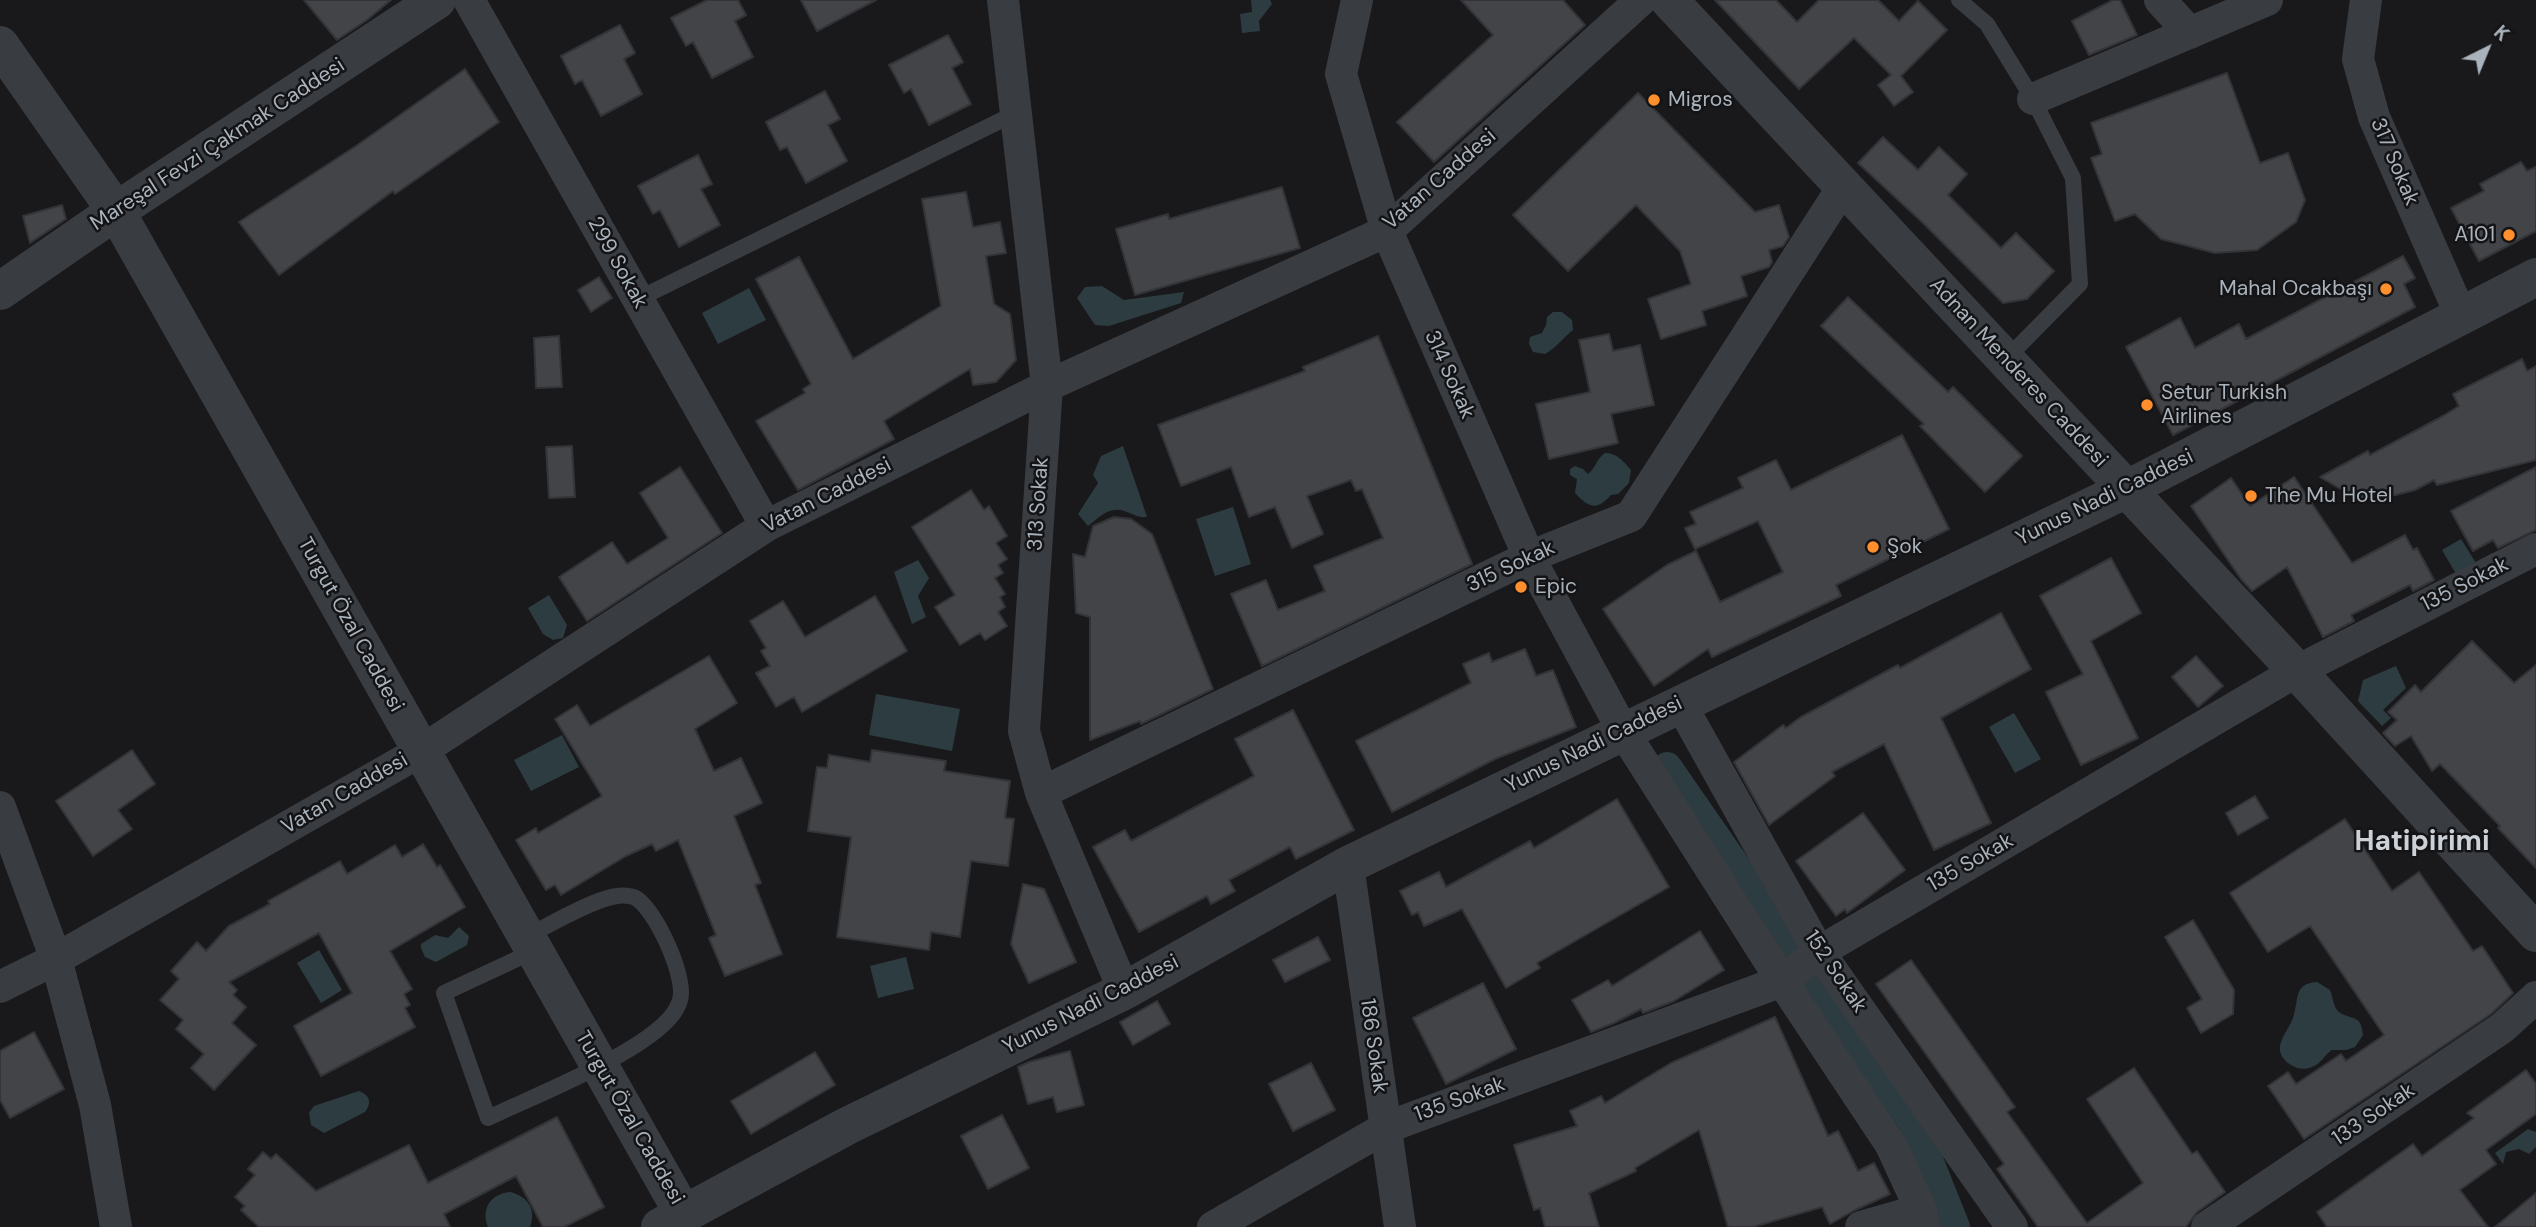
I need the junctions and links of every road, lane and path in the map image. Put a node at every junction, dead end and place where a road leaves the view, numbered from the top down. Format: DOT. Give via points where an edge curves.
graph roads {
  1 [pos="437,0"];
  2 [pos="469,0"];
  3 [pos="1003,0"];
  4 [pos="1357,0"];
  5 [pos="1641,0"];
  6 [pos="1669,0"];
  7 [pos="1959,0"];
  8 [pos="2160,0"];
  9 [pos="2267,0"];
  10 [pos="2366,0"];
  11 [pos="2190,33"];
  12 [pos="0,45"];
  13 [pos="2033,99"];
  14 [pos="1016,113"];
  15 [pos="1843,187"];
  16 [pos="116,211"];
  17 [pos="1387,231"];
  18 [pos="2536,277"];
  19 [pos="0,291"];
  20 [pos="638,299"];
  21 [pos="2461,316"];
  22 [pos="2005,360"];
  23 [pos="1047,386"];
  24 [pos="2127,489"];
  25 [pos="766,526"];
  26 [pos="2536,549"];
  27 [pos="1529,557"];
  28 [pos="2297,671"];
  29 [pos="1680,703"];
  30 [pos="1623,731"];
  31 [pos="421,751"];
  32 [pos="1041,793"];
  33 [pos="0,807"];
  34 [pos="1348,865"];
  35 [pos="2536,933"];
  36 [pos="530,944"];
  37 [pos="56,959"];
  38 [pos="1801,966"];
  39 [pos="0,987"];
  40 [pos="1124,991"];
  41 [pos="2536,998"];
  42 [pos="599,1065"];
  43 [pos="1385,1128"];
  44 [pos="1922,1218"];
  45 [pos="677,1223"];
  46 [pos="116,1227"];
  47 [pos="1213,1227"];
  48 [pos="1401,1227"];
  49 [pos="1861,1227"];
  50 [pos="2012,1227"];
  51 [pos="2207,1227"];
  1 -- 16 [label="street, Mareşal Fevzi Çakmak Caddesi"];
  2 -- 20 [label="street, 299 Sokak"];
  3 -- 14 [label="street, 313 Sokak"];
  4 -- 17 [label="street, 314 Sokak" via="1341,74"];
  5 -- 17 [label="street, Vatan Caddesi"];
  6 -- 15 [label="street, Adnan Menderes Caddesi"];
  7 -- 13 [label="lane" via="1987,24"];
  8 -- 11 [label="street"];
  9 -- 11 [label="street"];
  10 -- 21 [label="street, 317 Sokak" via="2358,59 2374,117"];
  11 -- 13 [label="street"];
  12 -- 16 [label="street, Turgut Özal Caddesi"];
  13 -- 22 [label="lane" via="2073,178 2080,284"];
  14 -- 20 [label="lane"];
  14 -- 23 [label="street, 313 Sokak"];
  15 -- 22 [label="street, Adnan Menderes Caddesi"];
  15 -- 27 [label="street, 315 Sokak" via="1631,516"];
  16 -- 19 [label="street, Mareşal Fevzi Çakmak Caddesi"];
  16 -- 31 [label="street, Turgut Özal Caddesi"];
  17 -- 23 [label="street, Vatan Caddesi"];
  17 -- 27 [label="street, 314 Sokak"];
  18 -- 21 [label="street, Yunus Nadi Caddesi"];
  20 -- 25 [label="street, 299 Sokak"];
  21 -- 24 [label="street, Yunus Nadi Caddesi"];
  22 -- 24 [label="street, Adnan Menderes Caddesi"];
  23 -- 25 [label="street, Vatan Caddesi"];
  23 -- 32 [label="street, 313 Sokak" via="1024,731"];
  24 -- 28 [label="street, Adnan Menderes Caddesi"];
  24 -- 29 [label="street, Yunus Nadi Caddesi"];
  25 -- 31 [label="street, Vatan Caddesi"];
  26 -- 28 [label="street, 135 Sokak"];
  27 -- 30 [label="street, 314 Sokak"];
  27 -- 32 [label="street, 315 Sokak"];
  28 -- 35 [label="street, Adnan Menderes Caddesi"];
  28 -- 38 [label="street, 135 Sokak"];
  29 -- 30 [label="street, Yunus Nadi Caddesi"];
  29 -- 38 [label="street, 152 Sokak"];
  30 -- 34 [label="street, Yunus Nadi Caddesi"];
  30 -- 38 [label="street, 152 Sokak"];
  31 -- 36 [label="street, Turgut Özal Caddesi"];
  31 -- 37 [label="street, Vatan Caddesi"];
  32 -- 40 [label="street, 313 Sokak"];
  33 -- 37 [label="street"];
  34 -- 40 [label="street, Yunus Nadi Caddesi"];
  34 -- 43 [label="street, 186 Sokak"];
  36 -- 42 [label="street, Turgut Özal Caddesi"];
  36 -- 42 [label="lane" via="573,912 616,895 634,897 648,909 676,961 681,999 672,1015 650,1035"];
  36 -- 42 [label="lane" via="444,993 488,1118"];
  37 -- 39 [label="street, Vatan Caddesi"];
  37 -- 46 [label="street" via="95,1105"];
  38 -- 43 [label="street, 135 Sokak"];
  38 -- 44 [label="street, 152 Sokak" via="1891,1145"];
  38 -- 50 [label="street, 152 Sokak"];
  40 -- 45 [label="street, Yunus Nadi Caddesi" via="847,1126"];
  41 -- 51 [label="street, 133 Sokak" via="2502,1028"];
  42 -- 45 [label="street, Turgut Özal Caddesi"];
  43 -- 47 [label="street, 135 Sokak"];
  43 -- 48 [label="street, 186 Sokak"];
  44 -- 49 [label="street"];
}
